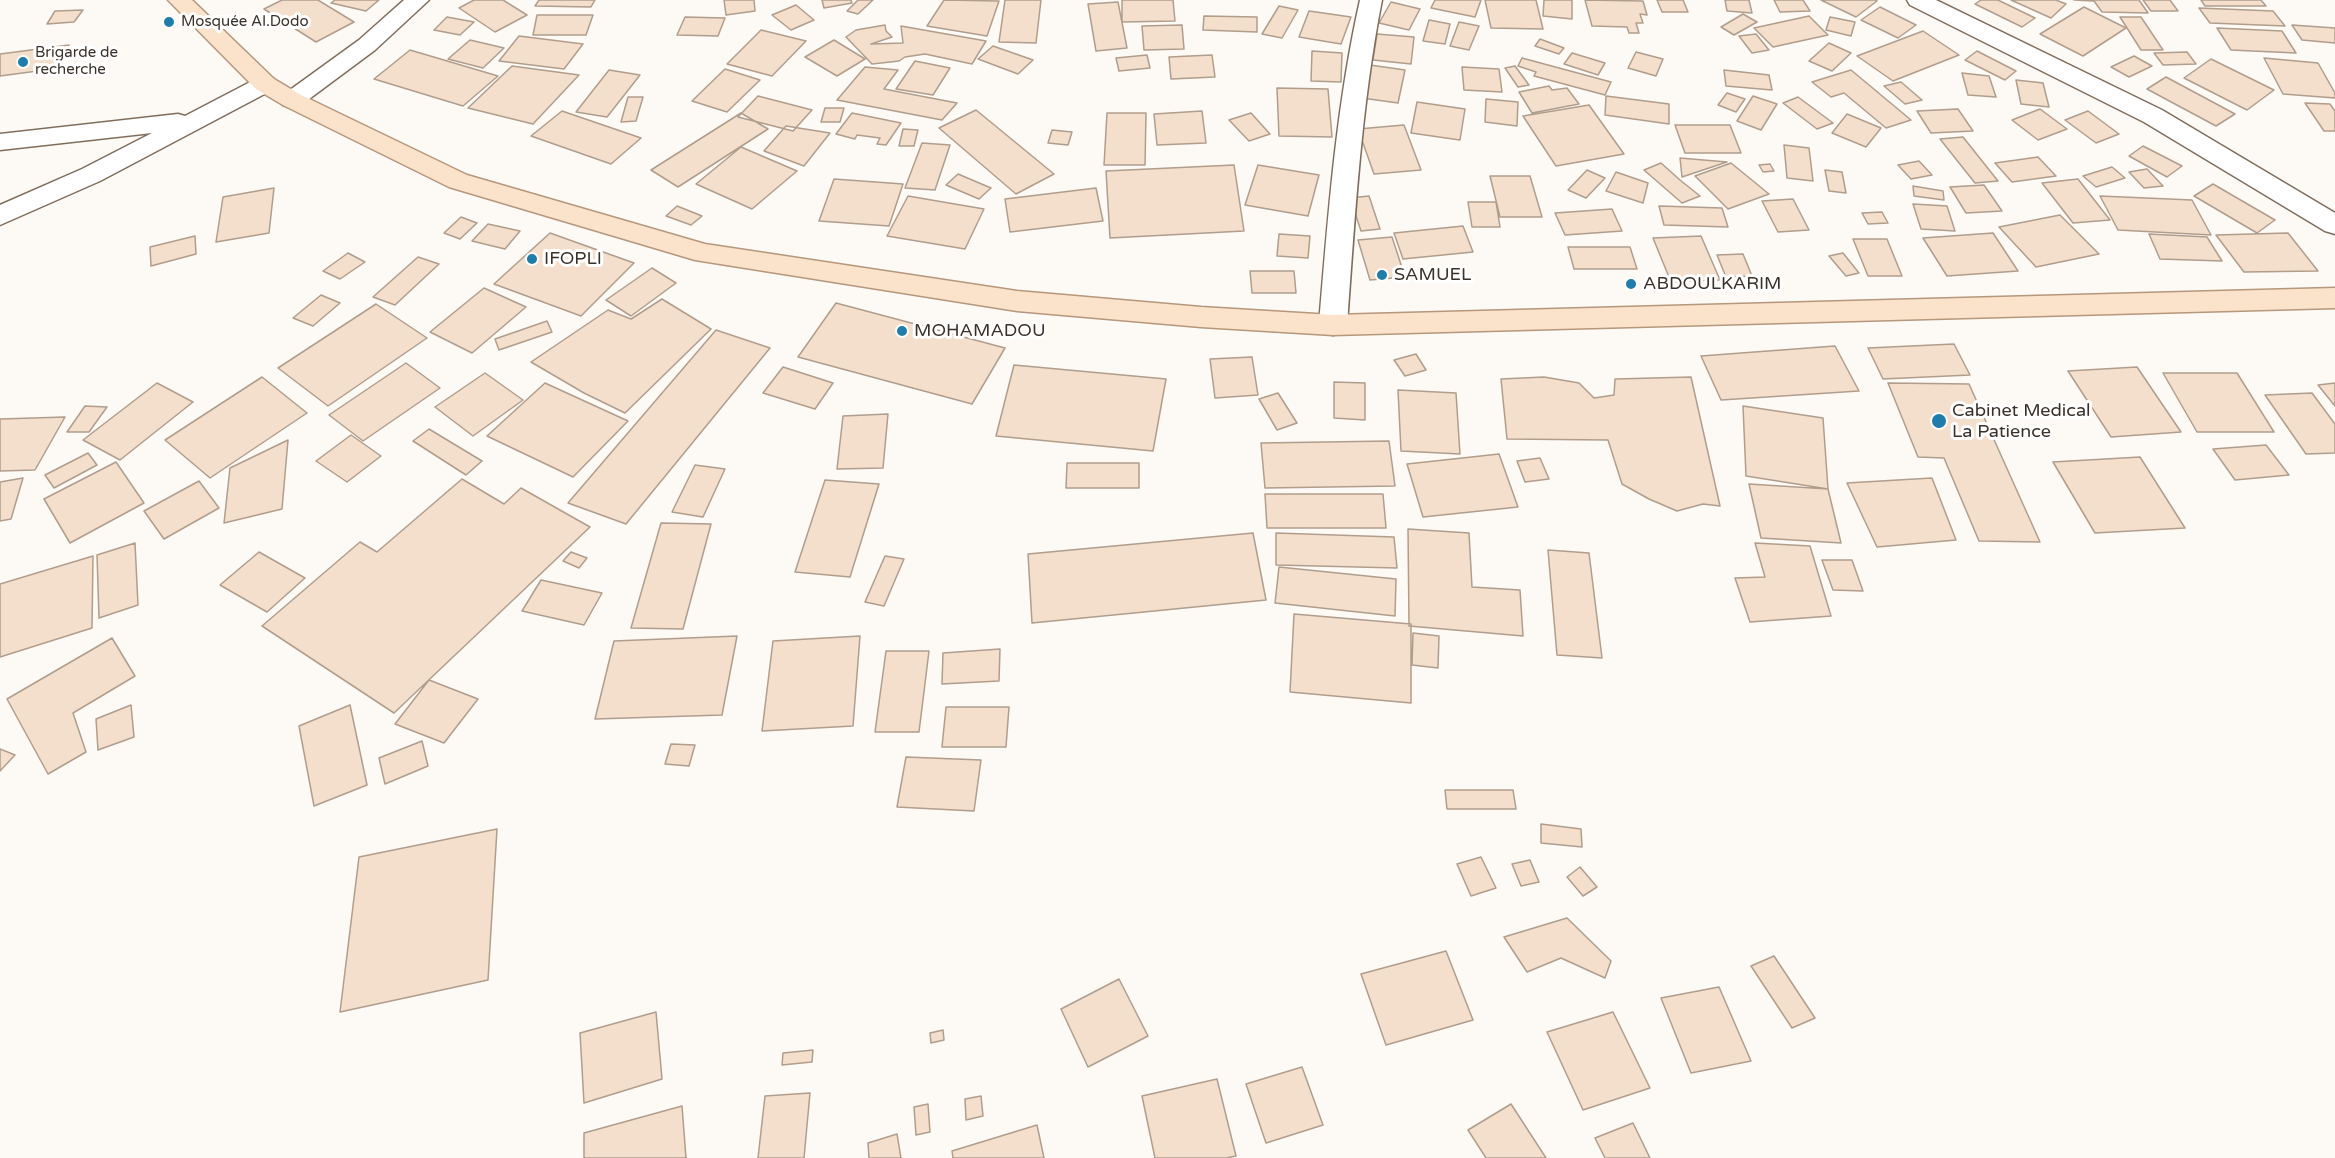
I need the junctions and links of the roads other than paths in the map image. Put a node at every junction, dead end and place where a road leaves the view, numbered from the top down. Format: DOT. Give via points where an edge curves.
graph roads {
  1 [pos="179,0"];
  2 [pos="418,0"];
  3 [pos="1371,0"];
  4 [pos="1918,0"];
  5 [pos="265,84"];
  6 [pos="292,100"];
  7 [pos="194,120"];
  8 [pos="0,142"];
  9 [pos="0,216"];
  10 [pos="2335,225"];
  11 [pos="2335,298"];
  12 [pos="1332,326"];
  1 -- 5 [label="main road"];
  2 -- 6 [label="street" via="367,45"];
  3 -- 12 [label="street" via="1345,170"];
  4 -- 10 [label="street" via="2153,116"];
  5 -- 6 [label="main road"];
  5 -- 7 [label="street"];
  6 -- 12 [label="main road" via="458,180 705,253 1017,301"];
  7 -- 8 [label="street"];
  7 -- 9 [label="street" via="91,176"];
  11 -- 12 [label="main road"];
}
